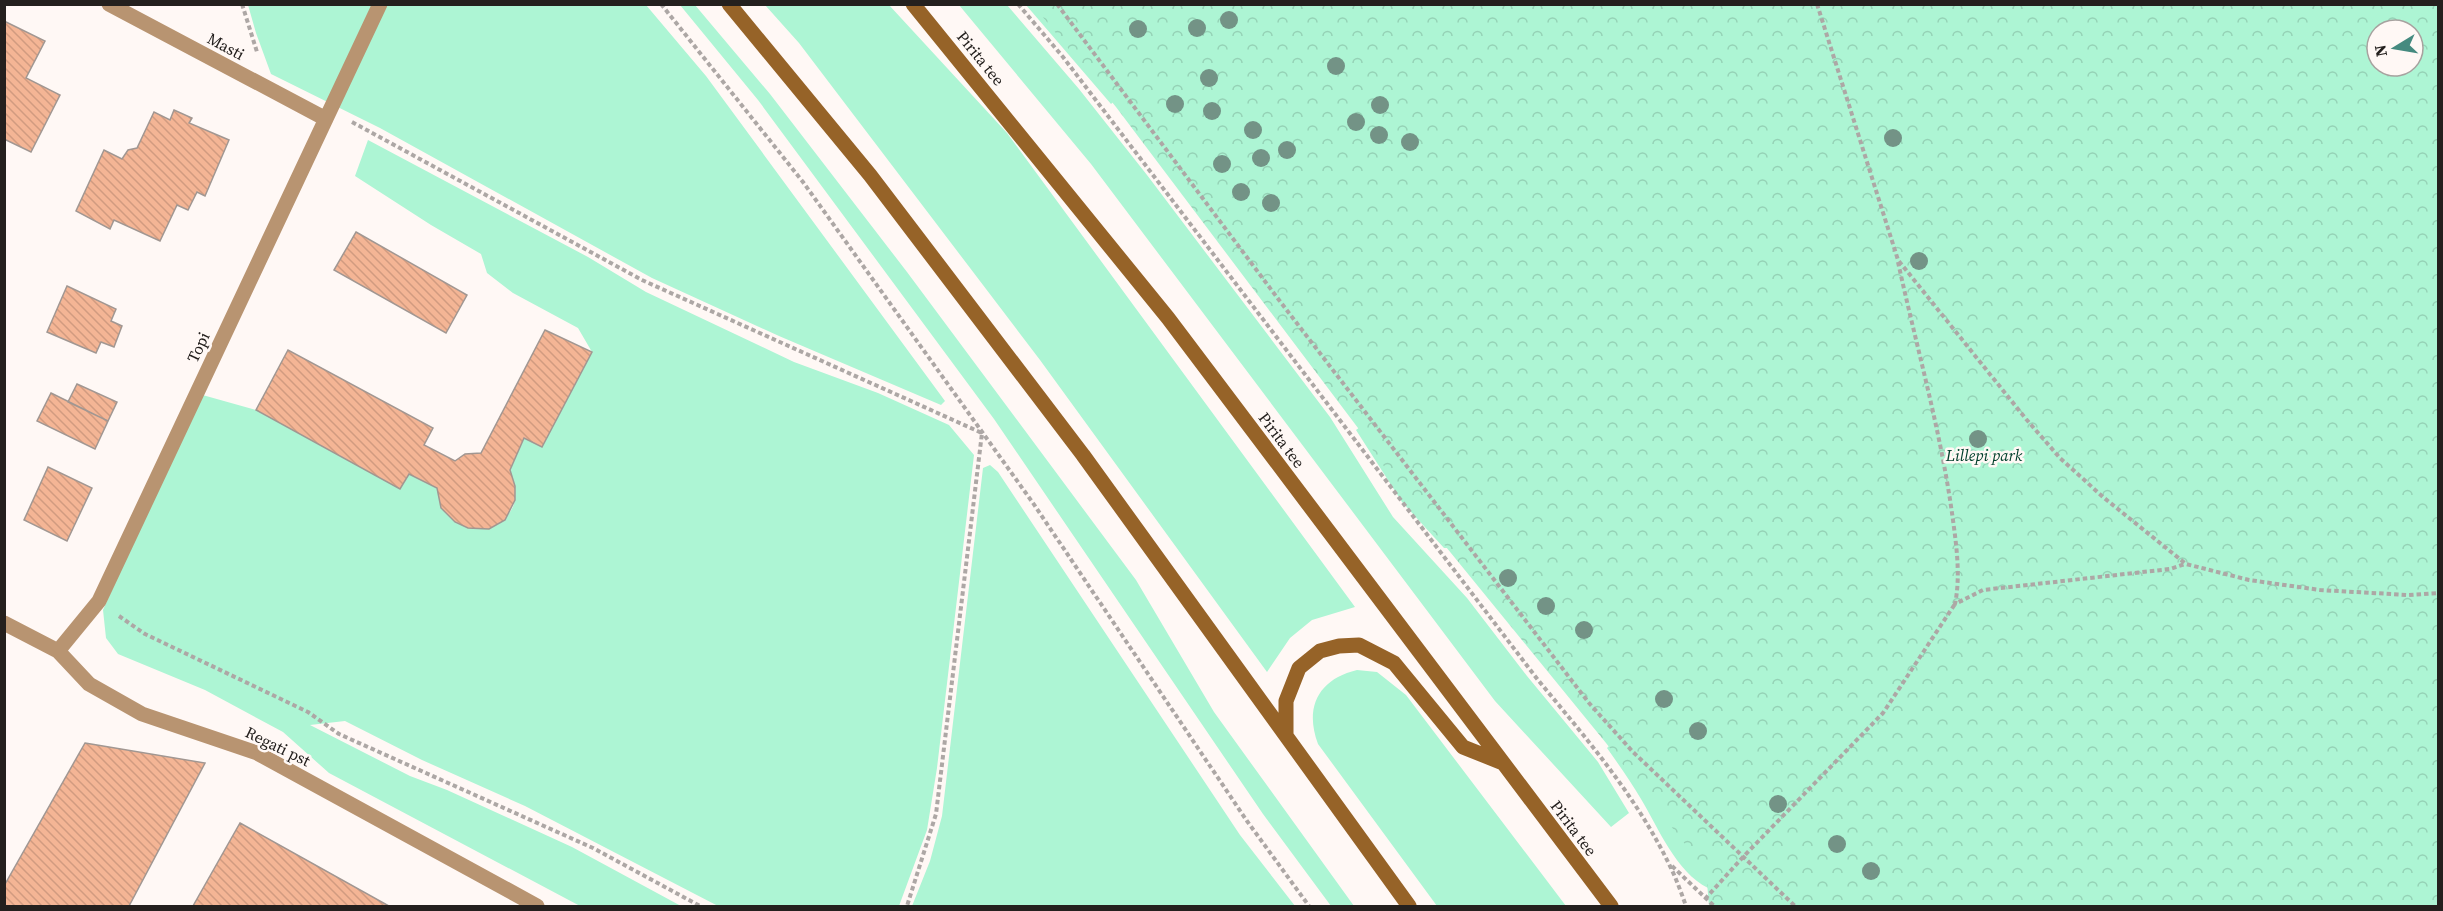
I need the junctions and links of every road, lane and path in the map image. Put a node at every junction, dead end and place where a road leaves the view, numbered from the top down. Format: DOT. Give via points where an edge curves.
graph roads {
  1 [pos="109,4"];
  2 [pos="242,4"];
  3 [pos="380,4"];
  4 [pos="661,4"];
  5 [pos="729,4"];
  6 [pos="913,4"];
  7 [pos="1018,4"];
  8 [pos="1057,4"];
  9 [pos="1817,4"];
  10 [pos="259,58"];
  11 [pos="326,119"];
  12 [pos="351,121"];
  13 [pos="1898,260"];
  14 [pos="982,433"];
  15 [pos="2186,564"];
  16 [pos="2439,593"];
  17 [pos="99,601"];
  18 [pos="1955,604"];
  19 [pos="4,622"];
  20 [pos="58,651"];
  21 [pos="1286,736"];
  22 [pos="1503,763"];
  23 [pos="1743,857"];
  24 [pos="1669,864"];
  25 [pos="1705,899"];
  26 [pos="537,906"];
  27 [pos="700,906"];
  28 [pos="907,906"];
  29 [pos="1309,906"];
  30 [pos="1409,906"];
  31 [pos="1611,906"];
  32 [pos="1686,906"];
  33 [pos="1714,906"];
  34 [pos="1795,906"];
  1 -- 11 [label="street, Masti"];
  2 -- 10 [label="path"];
  3 -- 11 [label="street, Topi"];
  4 -- 14 [label="path" via="803,182"];
  5 -- 21 [label="main road" via="891,203 1083,455"];
  6 -- 22 [label="main road, Pirita tee" via="1168,318"];
  7 -- 24 [label="path" via="1064,57 1538,680 1605,762"];
  8 -- 23 [label="path" via="1589,703 1633,752"];
  9 -- 13 [label="path"];
  11 -- 17 [label="street, Topi"];
  12 -- 14 [label="path" via="642,280"];
  13 -- 15 [label="path" via="2060,458"];
  13 -- 18 [label="path" via="1947,476 1958,576"];
  14 -- 28 [label="path" via="936,814"];
  14 -- 29 [label="path"];
  15 -- 16 [label="path" via="2249,580 2320,590"];
  15 -- 18 [label="path" via="1983,590"];
  17 -- 20 [label="street, Topi"];
  17 -- 27 [label="path" via="145,634 308,712 339,734 593,848"];
  18 -- 23 [label="path" via="1884,713"];
  19 -- 20 [label="street, Regati pst"];
  20 -- 26 [label="street, Regati pst" via="89,684 142,714 257,753"];
  21 -- 22 [label="main road" via="1286,700 1299,668 1320,651 1359,645 1394,663 1463,747"];
  21 -- 30 [label="main road"];
  22 -- 31 [label="main road, Pirita tee"];
  23 -- 25 [label="path"];
  23 -- 34 [label="path"];
  24 -- 25 [label="path"];
  24 -- 32 [label="path"];
  25 -- 33 [label="path"];
}
